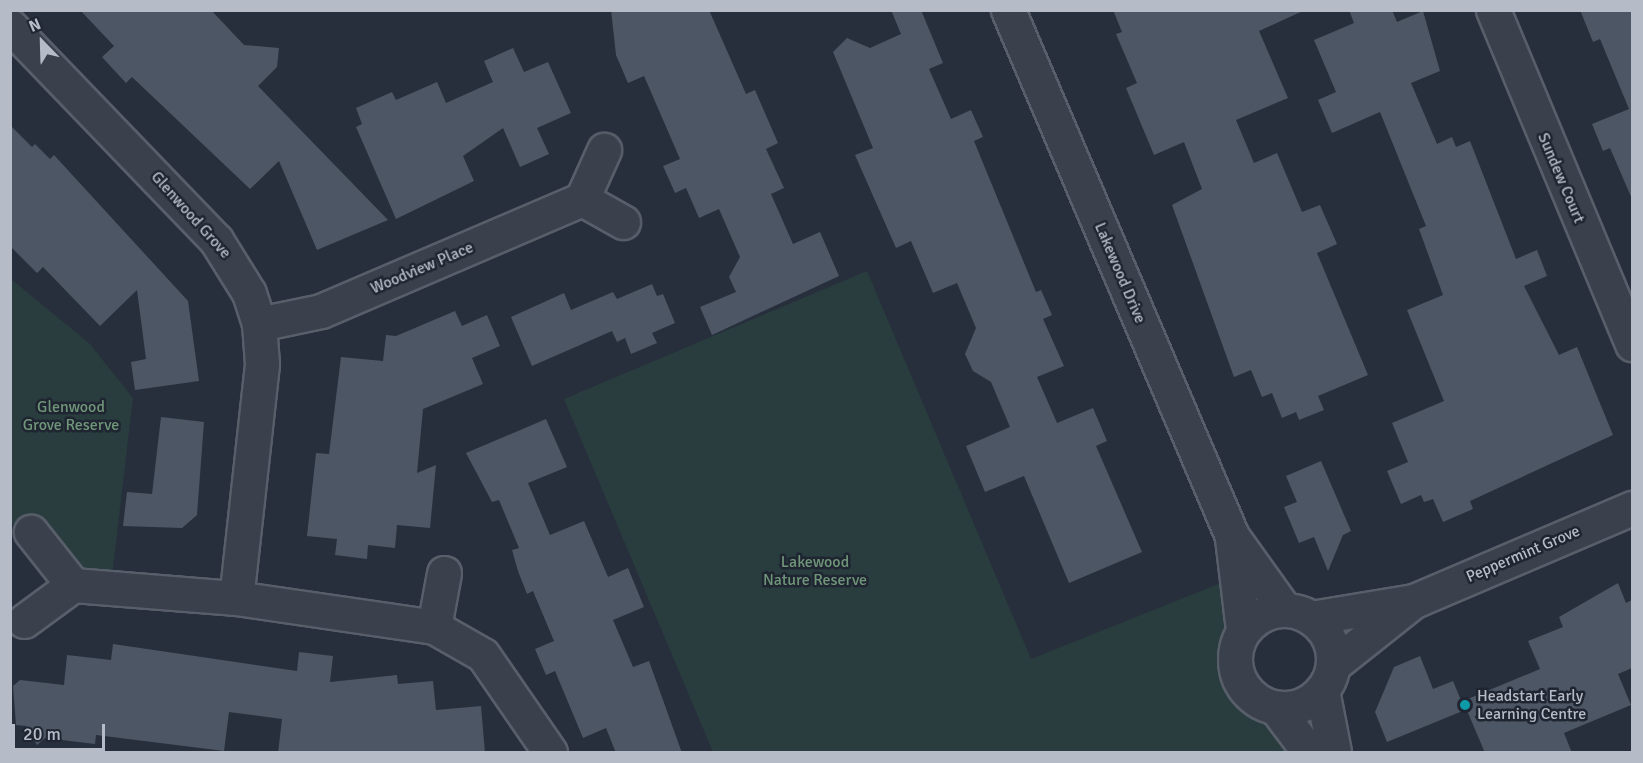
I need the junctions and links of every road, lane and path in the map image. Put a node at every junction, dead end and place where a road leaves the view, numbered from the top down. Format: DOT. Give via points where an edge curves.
graph roads {
  1 [pos="1008,10"];
  2 [pos="1493,10"];
  3 [pos="10,26"];
  4 [pos="604,150"];
  5 [pos="582,200"];
  6 [pos="623,222"];
  7 [pos="259,324"];
  8 [pos="1632,344"];
  9 [pos="1632,507"];
  10 [pos="31,532"];
  11 [pos="1232,536"];
  12 [pos="444,573"];
  13 [pos="73,585"];
  14 [pos="236,598"];
  15 [pos="1414,601"];
  16 [pos="1298,614"];
  17 [pos="24,621"];
  18 [pos="434,627"];
  19 [pos="1243,630"];
  20 [pos="1328,678"];
  21 [pos="1276,708"];
  22 [pos="550,753"];
  23 [pos="1309,753"];
  24 [pos="1334,753"];
  1 -- 11 [label="street, Lakewood Drive"];
  2 -- 8 [label="street, Sundew Court"];
  3 -- 7 [label="street, Glenwood Grove" via="216,240 240,274"];
  4 -- 5 [label="street"];
  5 -- 6 [label="street"];
  5 -- 7 [label="street, Woodview Place" via="321,311"];
  7 -- 14 [label="street, Glenwood Grove" via="260,386"];
  9 -- 15 [label="street, Peppermint Grove"];
  10 -- 13 [label="street"];
  11 -- 16 [label="street, Lakewood Drive"];
  11 -- 19 [label="street, Lakewood Drive"];
  12 -- 18 [label="street"];
  13 -- 14 [label="street"];
  13 -- 17 [label="street"];
  14 -- 18 [label="street"];
  15 -- 16 [label="street, Peppermint Grove"];
  15 -- 20 [label="street, Peppermint Grove"];
  16 -- 19 [label="street" via="1269,612"];
  16 -- 20 [label="street" via="1329,638"];
  18 -- 22 [label="street" via="483,655"];
  19 -- 21 [label="street" via="1236,645 1238,678 1247,693"];
  20 -- 21 [label="street" via="1301,705"];
  20 -- 24 [label="street"];
  21 -- 23 [label="street"];
}
